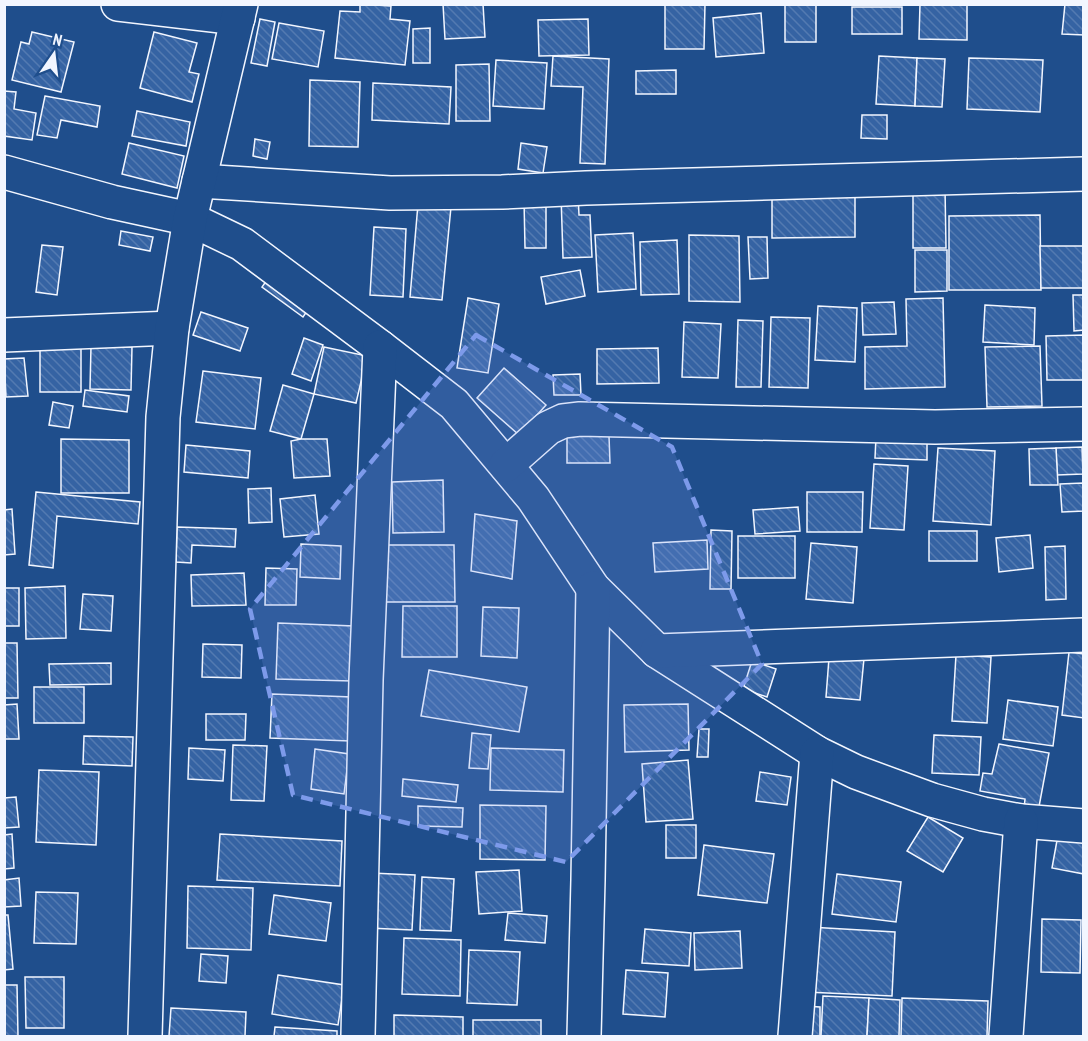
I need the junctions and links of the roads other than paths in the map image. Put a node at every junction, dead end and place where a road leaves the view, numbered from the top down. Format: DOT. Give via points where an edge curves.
graph roads {
  1 [pos="118,4"];
  2 [pos="239,11"];
  3 [pos="4,172"];
  4 [pos="1083,174"];
  5 [pos="199,181"];
  6 [pos="190,219"];
  7 [pos="172,328"];
  8 [pos="4,335"];
  9 [pos="380,347"];
  10 [pos="1083,424"];
  11 [pos="506,465"];
  12 [pos="593,588"];
  13 [pos="1083,635"];
  14 [pos="657,651"];
  15 [pos="817,753"];
  16 [pos="1021,821"];
  17 [pos="1083,826"];
  18 [pos="145,1036"];
  19 [pos="358,1036"];
  20 [pos="584,1036"];
  21 [pos="795,1036"];
  22 [pos="1006,1036"];
  1 -- 2 [label="street"];
  2 -- 5 [label="street"];
  3 -- 6 [label="street"];
  4 -- 5 [label="street" via="390,193"];
  5 -- 6 [label="street"];
  6 -- 7 [label="street"];
  6 -- 9 [label="street" via="242,244"];
  7 -- 8 [label="street"];
  7 -- 18 [label="street" via="164,417"];
  9 -- 11 [label="street" via="454,404"];
  9 -- 19 [label="street" via="366,680"];
  10 -- 11 [label="street" via="935,427 580,419 548,428"];
  11 -- 12 [label="street"];
  12 -- 14 [label="street"];
  12 -- 20 [label="street"];
  13 -- 14 [label="street"];
  14 -- 15 [label="street"];
  15 -- 16 [label="street" via="932,800"];
  15 -- 21 [label="street"];
  16 -- 17 [label="street"];
  16 -- 22 [label="street"];
}
